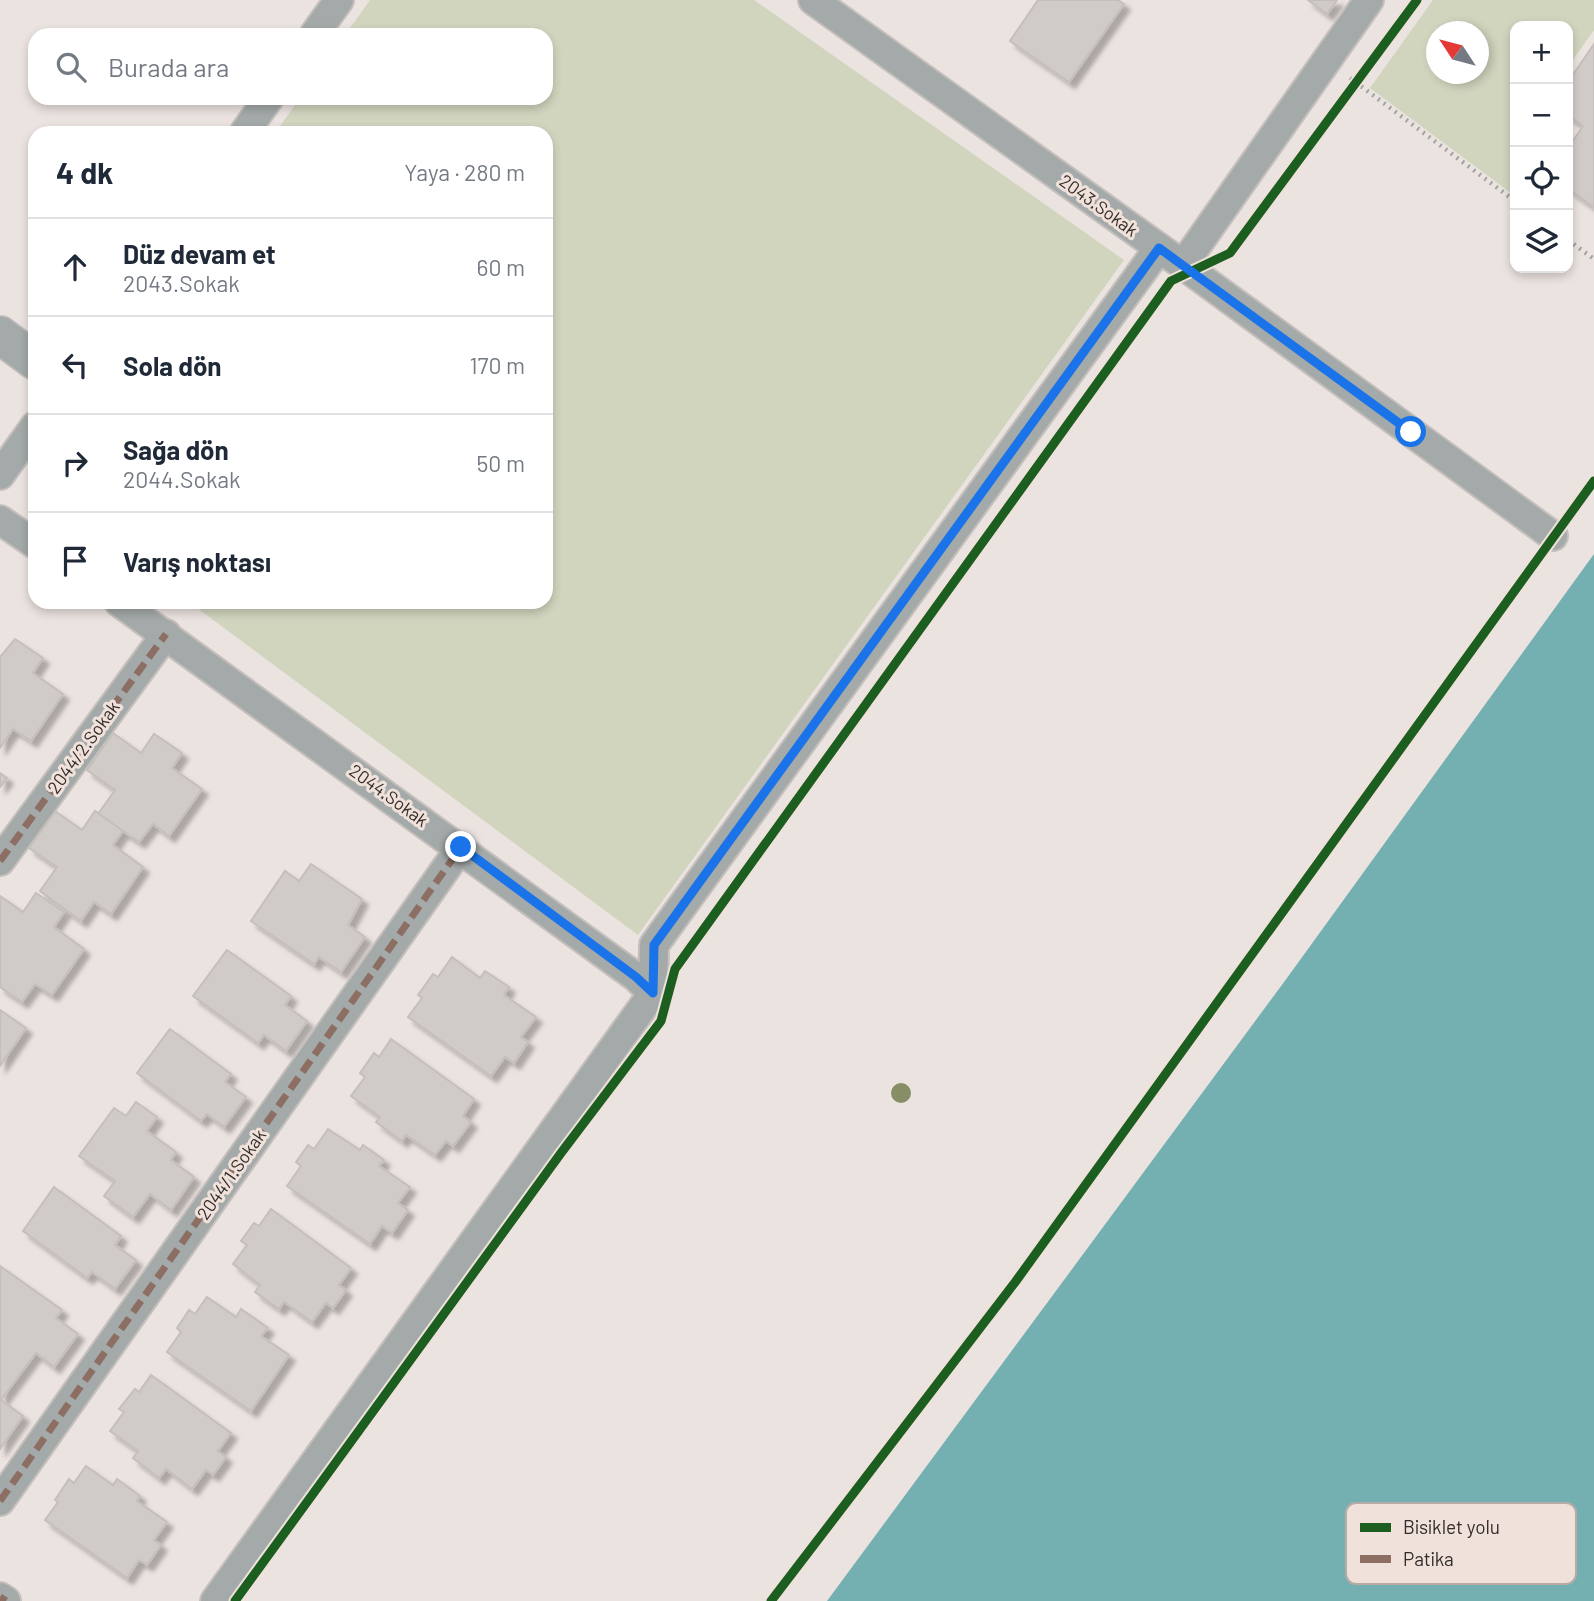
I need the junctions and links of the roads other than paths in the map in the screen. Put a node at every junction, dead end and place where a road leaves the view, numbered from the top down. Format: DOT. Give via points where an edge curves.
graph roads {
  1 [pos="339,0"];
  2 [pos="813,0"];
  3 [pos="1369,0"];
  4 [pos="319,28"];
  5 [pos="264,105"];
  6 [pos="249,126"];
  7 [pos="1159,248"];
  8 [pos="1183,265"];
  9 [pos="0,335"];
  10 [pos="28,355"];
  11 [pos="28,436"];
  12 [pos="0,475"];
  13 [pos="0,520"];
  14 [pos="1553,536"];
  15 [pos="28,539"];
  16 [pos="129,609"];
  17 [pos="166,634"];
  18 [pos="461,847"];
  19 [pos="0,861"];
  20 [pos="653,993"];
  21 [pos="0,1501"];
  22 [pos="0,1597"];
  23 [pos="6,1601"];
  24 [pos="215,1601"];
  1 -- 4 [label="street"];
  2 -- 7 [label="street, 2043.Sokak"];
  3 -- 8 [label="street"];
  5 -- 6 [label="street"];
  7 -- 8 [label="street, 2043.Sokak"];
  7 -- 20 [label="street" via="654,945"];
  8 -- 14 [label="street, 2043.Sokak"];
  9 -- 10 [label="street"];
  11 -- 12 [label="street"];
  13 -- 15 [label="street"];
  16 -- 17 [label="street, 2044.Sokak"];
  17 -- 18 [label="street, 2044.Sokak"];
  17 -- 19 [label="street, 2044/2.Sokak"];
  18 -- 20 [label="street, 2044.Sokak"];
  18 -- 21 [label="street, 2044/1.Sokak"];
  20 -- 24 [label="street"];
  22 -- 23 [label="street"];
}
